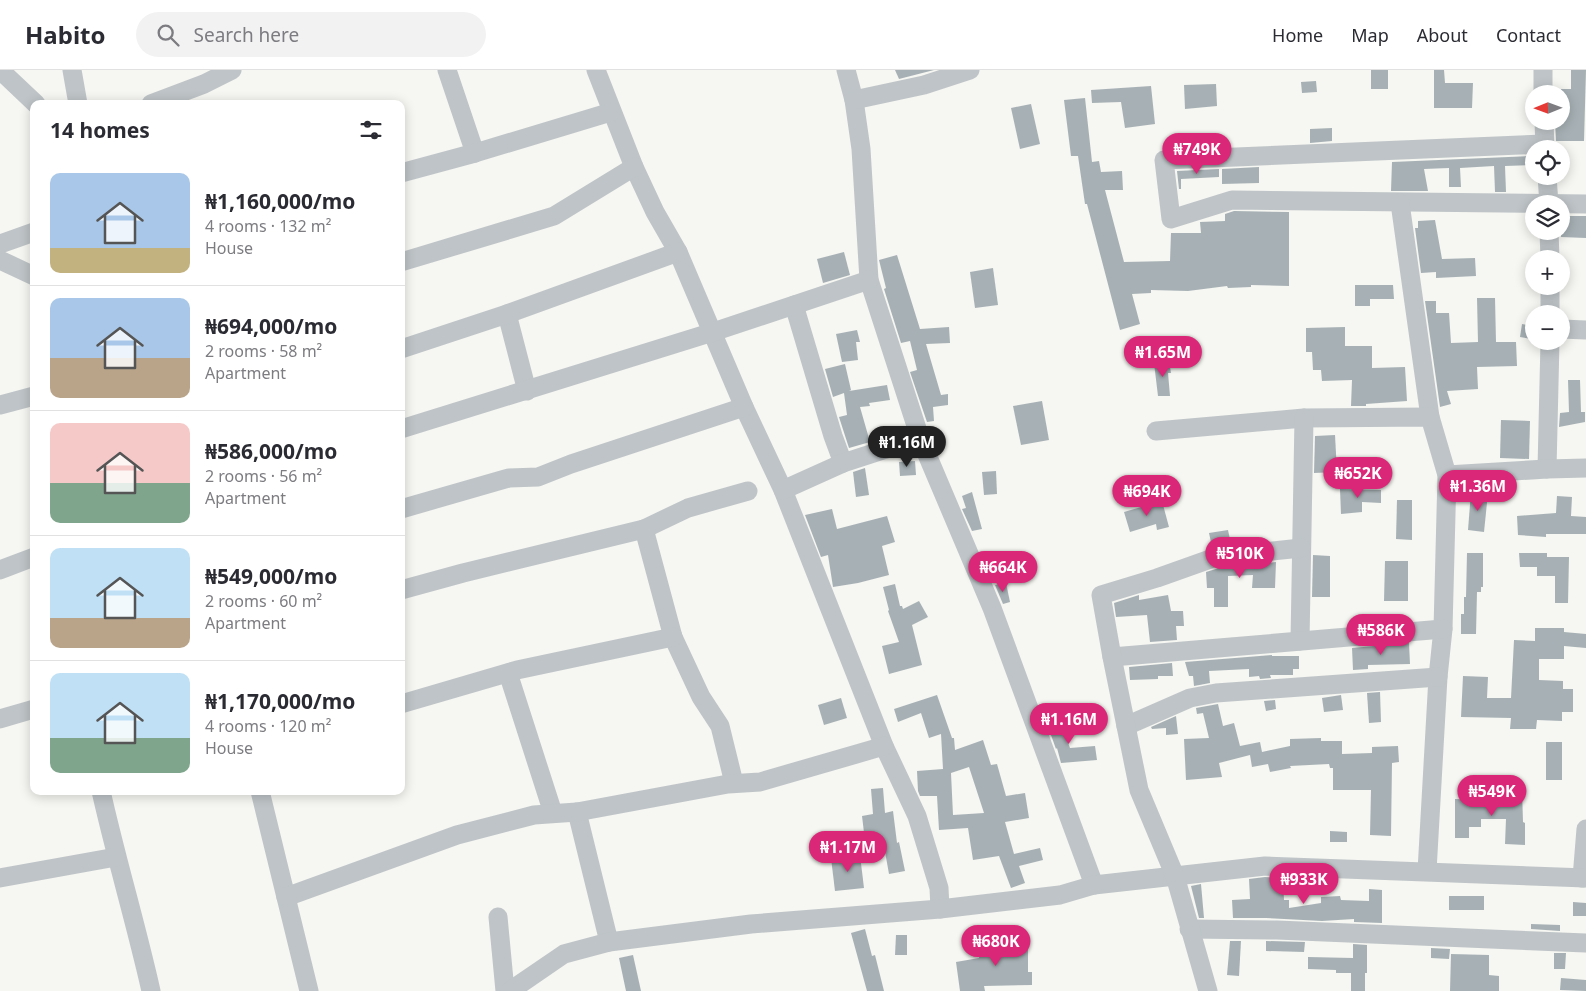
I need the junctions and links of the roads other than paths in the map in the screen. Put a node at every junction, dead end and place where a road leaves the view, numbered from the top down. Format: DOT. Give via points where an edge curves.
graph roads {
  1 [pos="0,70"];
  2 [pos="72,70"];
  3 [pos="232,70"];
  4 [pos="447,70"];
  5 [pos="596,70"];
  6 [pos="846,70"];
  7 [pos="970,70"];
  8 [pos="1543,70"];
  9 [pos="1543,85"];
  10 [pos="32,100"];
  11 [pos="77,100"];
  12 [pos="162,100"];
  13 [pos="854,100"];
  14 [pos="611,112"];
  15 [pos="1525,147"];
  16 [pos="475,153"];
  17 [pos="634,167"];
  18 [pos="405,172"];
  19 [pos="1400,203"];
  20 [pos="1525,204"];
  21 [pos="1570,204"];
  22 [pos="1586,204"];
  23 [pos="30,233"];
  24 [pos="0,244"];
  25 [pos="678,252"];
  26 [pos="0,260"];
  27 [pos="405,261"];
  28 [pos="30,274"];
  29 [pos="869,280"];
  30 [pos="794,306"];
  31 [pos="507,314"];
  32 [pos="1570,329"];
  33 [pos="1586,330"];
  34 [pos="713,332"];
  35 [pos="405,348"];
  36 [pos="1550,350"];
  37 [pos="527,391"];
  38 [pos="30,397"];
  39 [pos="0,405"];
  40 [pos="744,407"];
  41 [pos="1430,417"];
  42 [pos="1304,418"];
  43 [pos="405,428"];
  44 [pos="1156,431"];
  45 [pos="920,438"];
  46 [pos="843,463"];
  47 [pos="1586,468"];
  48 [pos="1546,469"];
  49 [pos="1447,475"];
  50 [pos="783,490"];
  51 [pos="748,491"];
  52 [pos="405,509"];
  53 [pos="644,529"];
  54 [pos="1301,548"];
  55 [pos="30,559"];
  56 [pos="0,570"];
  57 [pos="405,589"];
  58 [pos="1444,629"];
  59 [pos="673,637"];
  60 [pos="1300,642"];
  61 [pos="1112,657"];
  62 [pos="508,673"];
  63 [pos="1438,677"];
  64 [pos="405,703"];
  65 [pos="30,710"];
  66 [pos="0,719"];
  67 [pos="1126,726"];
  68 [pos="884,746"];
  69 [pos="734,783"];
  70 [pos="102,795"];
  71 [pos="261,795"];
  72 [pos="577,812"];
  73 [pos="552,813"];
  74 [pos="1586,829"];
  75 [pos="116,857"];
  76 [pos="1428,871"];
  77 [pos="1175,876"];
  78 [pos="0,878"];
  79 [pos="1584,878"];
  80 [pos="1094,885"];
  81 [pos="286,897"];
  82 [pos="940,909"];
  83 [pos="498,917"];
  84 [pos="1189,928"];
  85 [pos="609,942"];
  86 [pos="1586,943"];
  87 [pos="151,991"];
  88 [pos="309,991"];
  89 [pos="505,991"];
  90 [pos="510,991"];
  91 [pos="1208,991"];
  1 -- 10 [label="street"];
  2 -- 11 [label="street"];
  3 -- 12 [label="street"];
  4 -- 16 [label="street"];
  5 -- 14 [label="street"];
  6 -- 13 [label="street"];
  7 -- 13 [label="street" via="924,85"];
  8 -- 9 [label="street"];
  13 -- 29 [label="street" via="861,148"];
  14 -- 16 [label="street"];
  14 -- 17 [label="street"];
  15 -- 19 [label="street" via="1164,160 1171,219 1232,200"];
  16 -- 18 [label="street"];
  17 -- 25 [label="street"];
  17 -- 27 [label="street" via="554,216"];
  19 -- 20 [label="street"];
  19 -- 41 [label="street"];
  21 -- 22 [label="street"];
  23 -- 24 [label="street"];
  25 -- 31 [label="street"];
  25 -- 34 [label="street"];
  26 -- 28 [label="street"];
  29 -- 30 [label="street"];
  29 -- 45 [label="street"];
  30 -- 34 [label="street"];
  30 -- 46 [label="street"];
  31 -- 35 [label="street"];
  31 -- 37 [label="street"];
  32 -- 33 [label="street"];
  34 -- 37 [label="street"];
  34 -- 40 [label="street"];
  36 -- 48 [label="street"];
  37 -- 43 [label="street"];
  38 -- 39 [label="street"];
  40 -- 50 [label="street"];
  40 -- 52 [label="street" via="538,477 509,478"];
  41 -- 42 [label="street"];
  41 -- 49 [label="street"];
  42 -- 44 [label="street"];
  42 -- 54 [label="street"];
  45 -- 46 [label="street"];
  45 -- 80 [label="street" via="992,608"];
  46 -- 50 [label="street"];
  47 -- 48 [label="street"];
  48 -- 49 [label="street"];
  49 -- 58 [label="street"];
  50 -- 68 [label="street"];
  51 -- 53 [label="street" via="688,508"];
  53 -- 57 [label="street"];
  53 -- 59 [label="street"];
  54 -- 60 [label="street"];
  54 -- 61 [label="street" via="1216,557 1101,595"];
  55 -- 56 [label="street"];
  58 -- 60 [label="street"];
  58 -- 63 [label="street"];
  59 -- 62 [label="street"];
  59 -- 69 [label="street" via="701,697 720,726"];
  60 -- 61 [label="street"];
  61 -- 67 [label="street"];
  62 -- 64 [label="street"];
  62 -- 73 [label="street"];
  63 -- 67 [label="street" via="1216,693 1190,698"];
  63 -- 76 [label="street"];
  65 -- 66 [label="street"];
  67 -- 77 [label="street" via="1139,790"];
  68 -- 69 [label="street" via="760,782"];
  68 -- 82 [label="street" via="917,816 939,888"];
  69 -- 72 [label="street"];
  70 -- 75 [label="street"];
  71 -- 81 [label="street"];
  72 -- 73 [label="street"];
  72 -- 85 [label="street"];
  73 -- 81 [label="street" via="457,835"];
  74 -- 79 [label="street"];
  75 -- 78 [label="street"];
  75 -- 87 [label="street"];
  76 -- 77 [label="street" via="1265,866"];
  76 -- 79 [label="street"];
  77 -- 80 [label="street"];
  77 -- 84 [label="street"];
  80 -- 82 [label="street" via="1060,896"];
  81 -- 88 [label="street"];
  82 -- 85 [label="street" via="751,924"];
  83 -- 89 [label="street"];
  84 -- 86 [label="street"];
  84 -- 91 [label="street"];
  85 -- 90 [label="street" via="564,954"];
}
